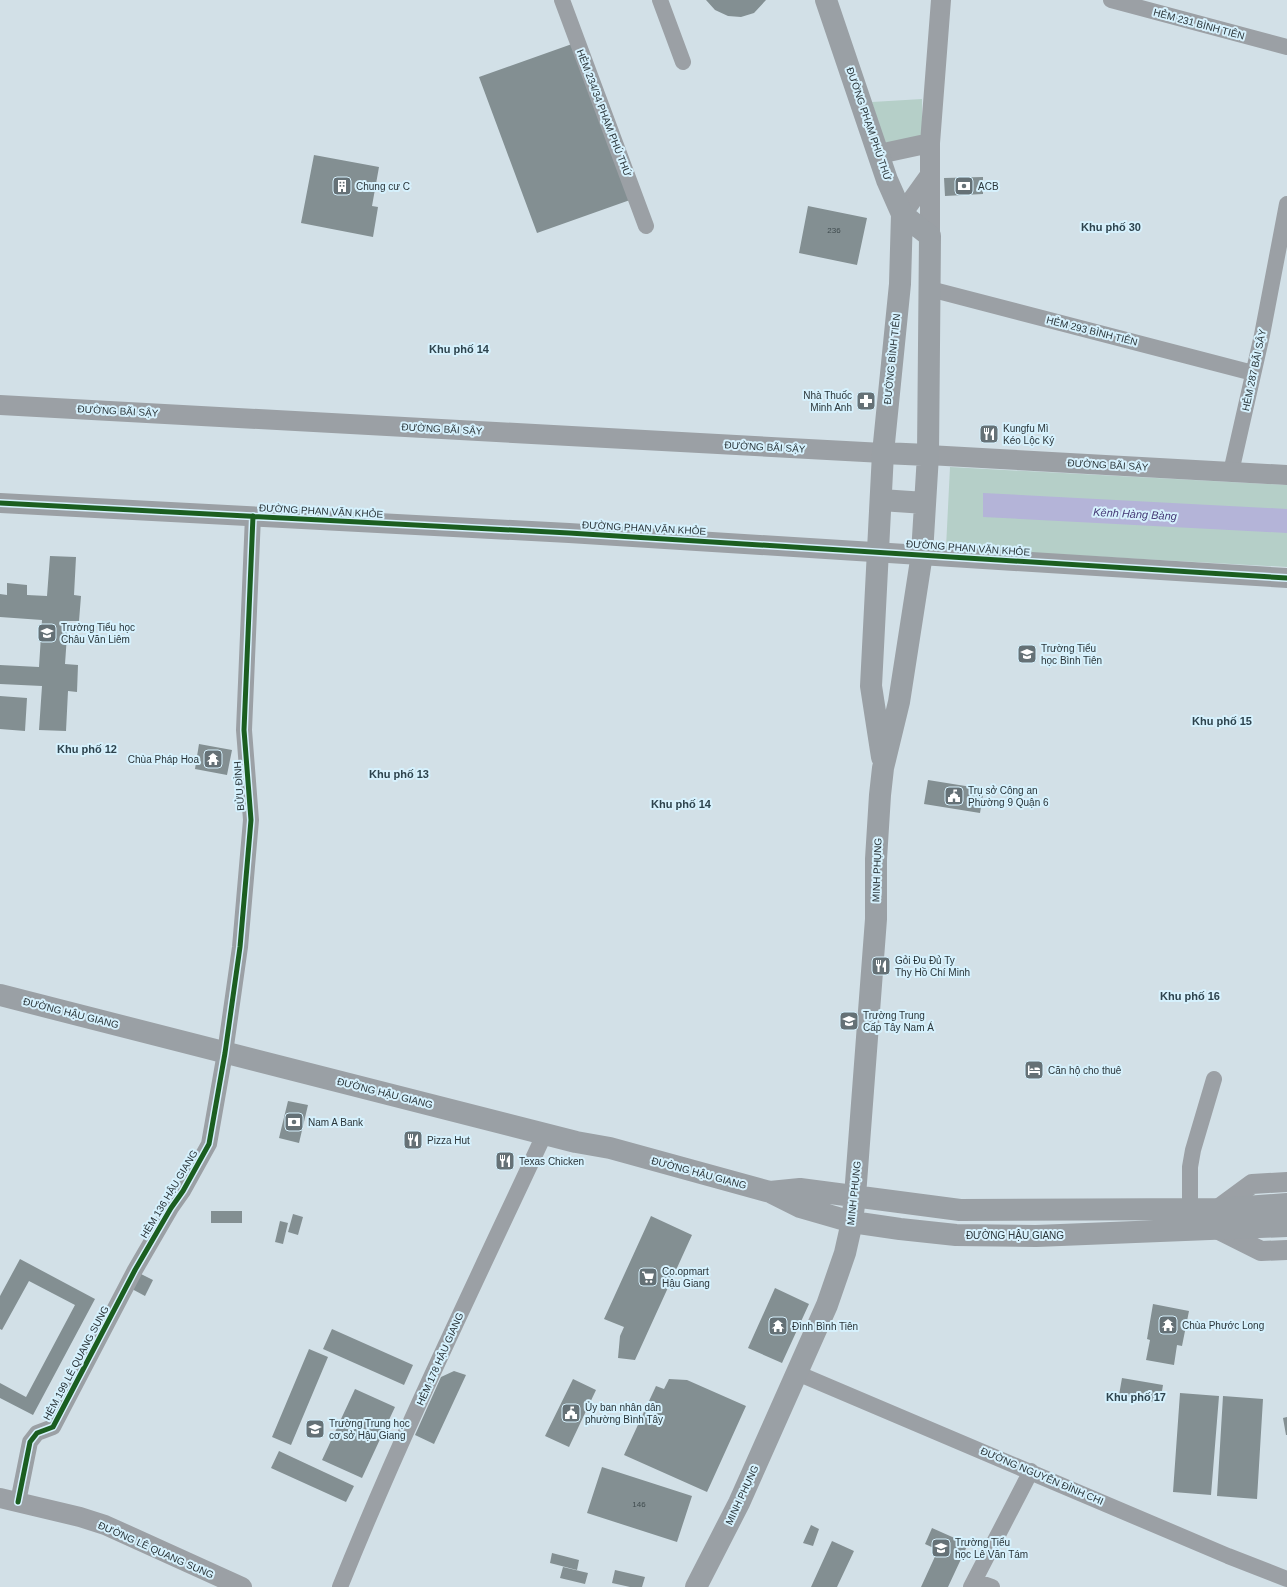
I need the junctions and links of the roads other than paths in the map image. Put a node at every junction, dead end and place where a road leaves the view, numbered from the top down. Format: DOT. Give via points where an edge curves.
graph roads {
  1 [pos="562,0"];
  2 [pos="660,0"];
  3 [pos="826,0"];
  4 [pos="941,0"];
  5 [pos="1111,0"];
  6 [pos="1144,4"];
  7 [pos="1287,47"];
  8 [pos="683,62"];
  9 [pos="930,143"];
  10 [pos="879,154"];
  11 [pos="930,175"];
  12 [pos="1287,204"];
  13 [pos="902,214"];
  14 [pos="646,226"];
  15 [pos="930,236"];
  16 [pos="930,289"];
  17 [pos="1253,373"];
  18 [pos="0,405"];
  19 [pos="883,453"];
  20 [pos="928,456"];
  21 [pos="1231,472"];
  22 [pos="1287,475"];
  23 [pos="881,500"];
  24 [pos="0,503"];
  25 [pos="925,503"];
  26 [pos="254,516"];
  27 [pos="878,551"];
  28 [pos="922,554"];
  29 [pos="1287,578"];
  30 [pos="883,768"];
  31 [pos="0,995"];
  32 [pos="225,1053"];
  33 [pos="1214,1079"];
  34 [pos="545,1133"];
  35 [pos="1287,1182"];
  36 [pos="770,1192"];
  37 [pos="855,1196"];
  38 [pos="1284,1204"];
  39 [pos="1190,1209"];
  40 [pos="1218,1220"];
  41 [pos="852,1222"];
  42 [pos="1285,1226"];
  43 [pos="1287,1250"];
  44 [pos="135,1270"];
  45 [pos="797,1373"];
  46 [pos="1031,1472"];
  47 [pos="9,1500"];
  48 [pos="1287,1579"];
  49 [pos="973,1584"];
  50 [pos="242,1587"];
  51 [pos="340,1587"];
  52 [pos="696,1587"];
  53 [pos="992,1587"];
  1 -- 14 [label="street, HẺM 234/34 PHẠM PHÚ THỨ"];
  2 -- 8 [label="street"];
  3 -- 10 [label="main road, ĐƯỜNG PHẠM PHÚ THỨ"];
  4 -- 9 [label="street"];
  5 -- 6 [label="street, HẺM 231 BÌNH TIÊN"];
  6 -- 7 [label="street, HẺM 231 BÌNH TIÊN"];
  9 -- 10 [label="street"];
  9 -- 11 [label="street"];
  10 -- 13 [label="main road, ĐƯỜNG PHẠM PHÚ THỨ"];
  11 -- 13 [label="street"];
  11 -- 15 [label="street"];
  12 -- 17 [label="street, HẺM 287 BÃI SẬY"];
  13 -- 15 [label="main road, ĐƯỜNG PHẠM PHÚ THỨ"];
  13 -- 19 [label="main road, ĐƯỜNG BÌNH TIÊN" via="900,284"];
  15 -- 16 [label="main road"];
  16 -- 17 [label="street, HẺM 293 BÌNH TIÊN"];
  16 -- 20 [label="main road"];
  17 -- 21 [label="street, HẺM 287 BÃI SẬY"];
  18 -- 19 [label="street, ĐƯỜNG BÃI SẬY"];
  19 -- 20 [label="main road"];
  19 -- 23 [label="main road, ĐƯỜNG BÌNH TIÊN"];
  20 -- 21 [label="street, ĐƯỜNG BÃI SẬY"];
  20 -- 25 [label="main road"];
  21 -- 22 [label="street, ĐƯỜNG BÃI SẬY"];
  23 -- 25 [label="main road"];
  23 -- 27 [label="main road, ĐƯỜNG BÌNH TIÊN"];
  24 -- 26 [label="street, ĐƯỜNG PHAN VĂN KHỎE"];
  25 -- 28 [label="main road"];
  26 -- 27 [label="street, ĐƯỜNG PHAN VĂN KHỎE"];
  26 -- 32 [label="street, BỬU ĐÌNH" via="244,730 251,820 240,947"];
  27 -- 28 [label="street, ĐƯỜNG PHAN VĂN KHỎE"];
  27 -- 30 [label="main road, MINH PHỤNG" via="871,686"];
  28 -- 29 [label="street, ĐƯỜNG PHAN VĂN KHỎE"];
  28 -- 30 [label="main road, MINH PHỤNG" via="899,702"];
  30 -- 37 [label="main road, MINH PHỤNG" via="876,859 876,919"];
  31 -- 32 [label="main road, ĐƯỜNG HẬU GIANG"];
  32 -- 34 [label="main road, ĐƯỜNG HẬU GIANG"];
  32 -- 44 [label="street, HẺM 136 HẬU GIANG" via="209,1144"];
  33 -- 39 [label="street" via="1193,1150 1190,1168"];
  34 -- 36 [label="main road, ĐƯỜNG HẬU GIANG"];
  34 -- 51 [label="street, HẺM 178 HẬU GIANG" via="370,1514"];
  35 -- 40 [label="street" via="1252,1184"];
  36 -- 37 [label="main road, ĐƯỜNG HẬU GIANG" via="800,1189"];
  36 -- 41 [label="main road, ĐƯỜNG HẬU GIANG" via="800,1207"];
  37 -- 39 [label="main road, ĐƯỜNG HẬU GIANG" via="960,1210"];
  37 -- 41 [label="main road, MINH PHỤNG"];
  38 -- 40 [label="main road, ĐƯỜNG HẬU GIANG"];
  39 -- 40 [label="main road, ĐƯỜNG HẬU GIANG"];
  40 -- 41 [label="main road, ĐƯỜNG HẬU GIANG" via="1036,1236 956,1235"];
  40 -- 42 [label="main road, ĐƯỜNG HẬU GIANG"];
  40 -- 43 [label="street, ĐƯỜNG HẬU GIANG" via="1261,1251"];
  41 -- 45 [label="main road, MINH PHỤNG" via="846,1254"];
  44 -- 47 [label="street, HẺM 199 LÊ QUANG SUNG" via="53,1427 37,1433 30,1442"];
  45 -- 46 [label="street, ĐƯỜNG NGUYỄN ĐÌNH CHI"];
  45 -- 52 [label="main road, MINH PHỤNG" via="739,1503"];
  46 -- 48 [label="street, ĐƯỜNG NGUYỄN ĐÌNH CHI"];
  46 -- 49 [label="street"];
  47 -- 50 [label="street, ĐƯỜNG LÊ QUANG SUNG" via="105,1525"];
  49 -- 53 [label="street"];
}
